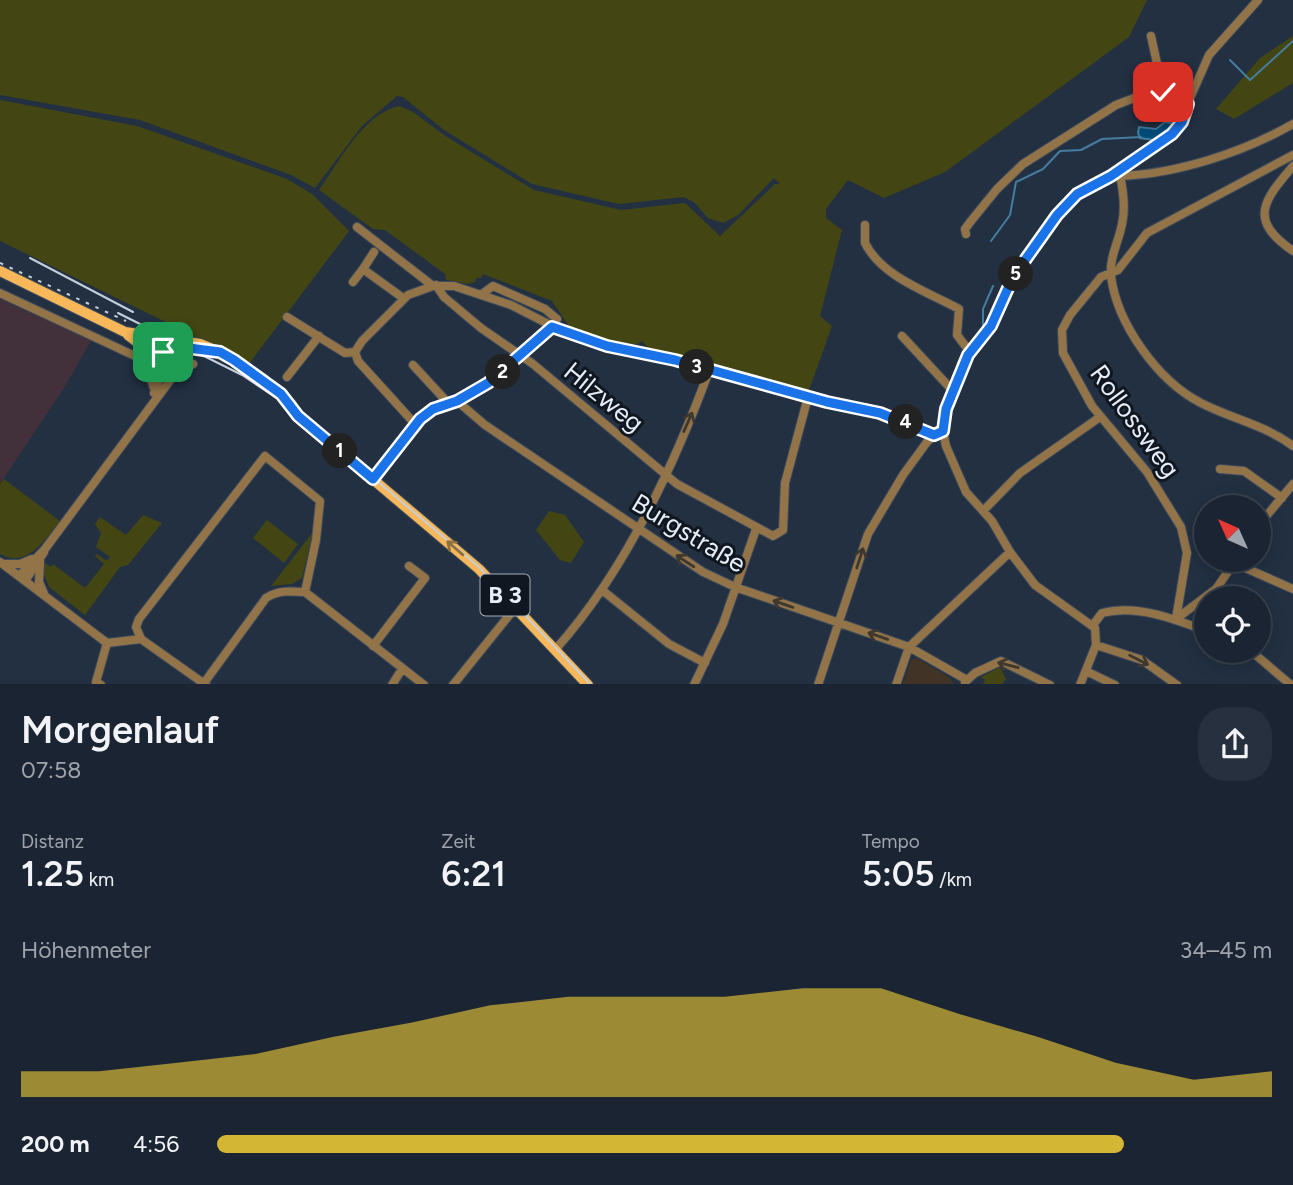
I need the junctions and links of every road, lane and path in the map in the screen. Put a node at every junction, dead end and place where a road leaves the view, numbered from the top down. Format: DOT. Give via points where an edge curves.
graph roads {
  1 [pos="1258,0"];
  2 [pos="1151,36"];
  3 [pos="1163,92"];
  4 [pos="1188,104"];
  5 [pos="1293,124"];
  6 [pos="1293,155"];
  7 [pos="1136,158"];
  8 [pos="1293,166"];
  9 [pos="1119,174"];
  10 [pos="1139,175"];
  11 [pos="865,225"];
  12 [pos="357,227"];
  13 [pos="967,234"];
  14 [pos="1293,251"];
  15 [pos="374,252"];
  16 [pos="363,269"];
  17 [pos="0,271"];
  18 [pos="1111,272"];
  19 [pos="354,282"];
  20 [pos="434,286"];
  21 [pos="0,293"];
  22 [pos="403,298"];
  23 [pos="287,317"];
  24 [pos="552,327"];
  25 [pos="125,332"];
  26 [pos="319,336"];
  27 [pos="902,337"];
  28 [pos="155,339"];
  29 [pos="220,352"];
  30 [pos="355,352"];
  31 [pos="970,352"];
  32 [pos="170,356"];
  33 [pos="520,356"];
  34 [pos="193,364"];
  35 [pos="413,365"];
  36 [pos="146,366"];
  37 [pos="709,371"];
  38 [pos="174,375"];
  39 [pos="287,377"];
  40 [pos="155,391"];
  41 [pos="953,391"];
  42 [pos="808,397"];
  43 [pos="453,402"];
  44 [pos="147,409"];
  45 [pos="1100,417"];
  46 [pos="415,424"];
  47 [pos="943,431"];
  48 [pos="934,435"];
  49 [pos="1293,446"];
  50 [pos="1220,469"];
  51 [pos="664,473"];
  52 [pos="373,479"];
  53 [pos="1293,484"];
  54 [pos="1282,498"];
  55 [pos="983,511"];
  56 [pos="1271,511"];
  57 [pos="756,529"];
  58 [pos="638,530"];
  59 [pos="1010,552"];
  60 [pos="38,559"];
  61 [pos="2,563"];
  62 [pos="409,566"];
  63 [pos="1227,572"];
  64 [pos="1256,572"];
  65 [pos="22,578"];
  66 [pos="735,587"];
  67 [pos="1293,589"];
  68 [pos="601,590"];
  69 [pos="305,592"];
  70 [pos="45,596"];
  71 [pos="511,613"];
  72 [pos="1176,619"];
  73 [pos="839,623"];
  74 [pos="1093,625"];
  75 [pos="1194,626"];
  76 [pos="141,639"];
  77 [pos="107,643"];
  78 [pos="1096,645"];
  79 [pos="373,646"];
  80 [pos="909,647"];
  81 [pos="555,650"];
  82 [pos="705,663"];
  83 [pos="1266,663"];
  84 [pos="402,669"];
  85 [pos="1086,671"];
  86 [pos="966,682"];
  87 [pos="99,683"];
  88 [pos="205,684"];
  89 [pos="392,684"];
  90 [pos="424,684"];
  91 [pos="453,684"];
  92 [pos="588,684"];
  93 [pos="694,684"];
  94 [pos="818,684"];
  95 [pos="896,684"];
  96 [pos="1050,684"];
  97 [pos="1080,684"];
  98 [pos="1115,684"];
  99 [pos="1177,684"];
  100 [pos="1291,684"];
  1 -- 4 [label="street" via="1209,55"];
  2 -- 3 [label="street"];
  3 -- 4 [label="street"];
  3 -- 13 [label="street" via="1151,91 1126,100 1023,164 997,189 965,229"];
  4 -- 7 [label="street" via="1176,130"];
  5 -- 10 [label="street" via="1231,151"];
  6 -- 18 [label="street, Rollossweg" via="1154,229 1118,270"];
  7 -- 9 [label="street"];
  7 -- 10 [label="street"];
  8 -- 14 [label="street" via="1268,197 1264,216 1271,233"];
  9 -- 10 [label="street"];
  9 -- 18 [label="street" via="1123,221"];
  9 -- 31 [label="street" via="1083,190 1063,208 1013,277 991,326"];
  11 -- 31 [label="street" via="865,243 879,262 913,286 960,309 957,335"];
  12 -- 20 [label="street, Hilzweg"];
  15 -- 16 [label="street"];
  16 -- 19 [label="street"];
  16 -- 22 [label="street"];
  17 -- 25 [label="main road, B 3"];
  18 -- 45 [label="street, Rollossweg" via="1101,277 1070,315 1062,338 1063,353"];
  18 -- 49 [label="street" via="1122,316 1166,375 1201,403 1260,425"];
  20 -- 22 [label="street"];
  20 -- 24 [label="street" via="482,294 493,286 545,309 557,318"];
  20 -- 33 [label="street, Hilzweg"];
  21 -- 36 [label="street" via="131,354"];
  22 -- 30 [label="street"];
  23 -- 26 [label="street"];
  24 -- 33 [label="street"];
  24 -- 37 [label="street"];
  25 -- 28 [label="main road, B 3"];
  25 -- 32 [label="main road, B 3"];
  26 -- 30 [label="street" via="345,353"];
  26 -- 39 [label="street"];
  27 -- 41 [label="street"];
  28 -- 29 [label="main road, B 3" via="200,344"];
  28 -- 32 [label="street"];
  29 -- 32 [label="main road, B 3" via="183,347"];
  29 -- 52 [label="main road, B 3" via="272,386 298,416"];
  30 -- 46 [label="street"];
  31 -- 41 [label="street"];
  32 -- 36 [label="street"];
  32 -- 38 [label="street"];
  32 -- 40 [label="street"];
  33 -- 43 [label="street" via="488,383"];
  33 -- 51 [label="street, Hilzweg"];
  34 -- 38 [label="street"];
  35 -- 43 [label="street, Burgstraße"];
  36 -- 40 [label="street"];
  37 -- 42 [label="street"];
  51 -- 37 [label="street, one-way"];
  38 -- 44 [label="street"];
  40 -- 44 [label="street"];
  41 -- 47 [label="street"];
  42 -- 48 [label="street" via="890,416"];
  42 -- 57 [label="street" via="785,483 783,530 775,536"];
  43 -- 46 [label="street" via="433,409"];
  43 -- 58 [label="street, Burgstraße"];
  44 -- 60 [label="street"];
  45 -- 55 [label="street" via="1020,473"];
  45 -- 72 [label="street, Rollossweg" via="1147,472 1184,533 1187,553"];
  46 -- 52 [label="street"];
  47 -- 48 [label="street"];
  47 -- 55 [label="street" via="950,460 966,492"];
  73 -- 48 [label="street, one-way" via="867,534"];
  50 -- 54 [label="street" via="1257,477"];
  51 -- 57 [label="street, Hilzweg"];
  51 -- 58 [label="street"];
  81 -- 52 [label="main road, B 3, one-way" via="479,569"];
  53 -- 54 [label="street"];
  54 -- 56 [label="street"];
  55 -- 59 [label="street"];
  57 -- 66 [label="street"];
  66 -- 58 [label="street, Burgstraße, one-way"];
  58 -- 68 [label="street"];
  59 -- 74 [label="street" via="1035,586"];
  59 -- 80 [label="street"];
  60 -- 61 [label="street"];
  60 -- 65 [label="street"];
  60 -- 70 [label="street"];
  61 -- 65 [label="street"];
  62 -- 79 [label="street" via="425,578"];
  63 -- 72 [label="street" via="1208,596"];
  64 -- 67 [label="street"];
  65 -- 70 [label="street"];
  73 -- 66 [label="street, Burgstraße, one-way"];
  66 -- 82 [label="street"];
  68 -- 81 [label="street"];
  68 -- 82 [label="street" via="669,644"];
  69 -- 76 [label="street" via="320,501 265,456 139,618 136,627"];
  69 -- 79 [label="street"];
  69 -- 88 [label="street" via="277,592 266,598"];
  70 -- 77 [label="street"];
  71 -- 91 [label="street"];
  72 -- 74 [label="street" via="1114,611 1102,613"];
  72 -- 75 [label="street"];
  80 -- 73 [label="street, Burgstraße, one-way"];
  73 -- 94 [label="street"];
  74 -- 78 [label="street"];
  76 -- 77 [label="street"];
  76 -- 88 [label="street"];
  77 -- 87 [label="street"];
  78 -- 85 [label="street"];
  78 -- 99 [label="street, one-way" via="1142,660"];
  79 -- 84 [label="street"];
  80 -- 86 [label="street, Burgstraße"];
  80 -- 95 [label="street"];
  81 -- 92 [label="main road, B 3"];
  82 -- 93 [label="street"];
  83 -- 100 [label="street"];
  84 -- 89 [label="street"];
  84 -- 90 [label="street"];
  85 -- 97 [label="street"];
  85 -- 98 [label="street"];
  96 -- 86 [label="street, one-way" via="1001,662"];
}
